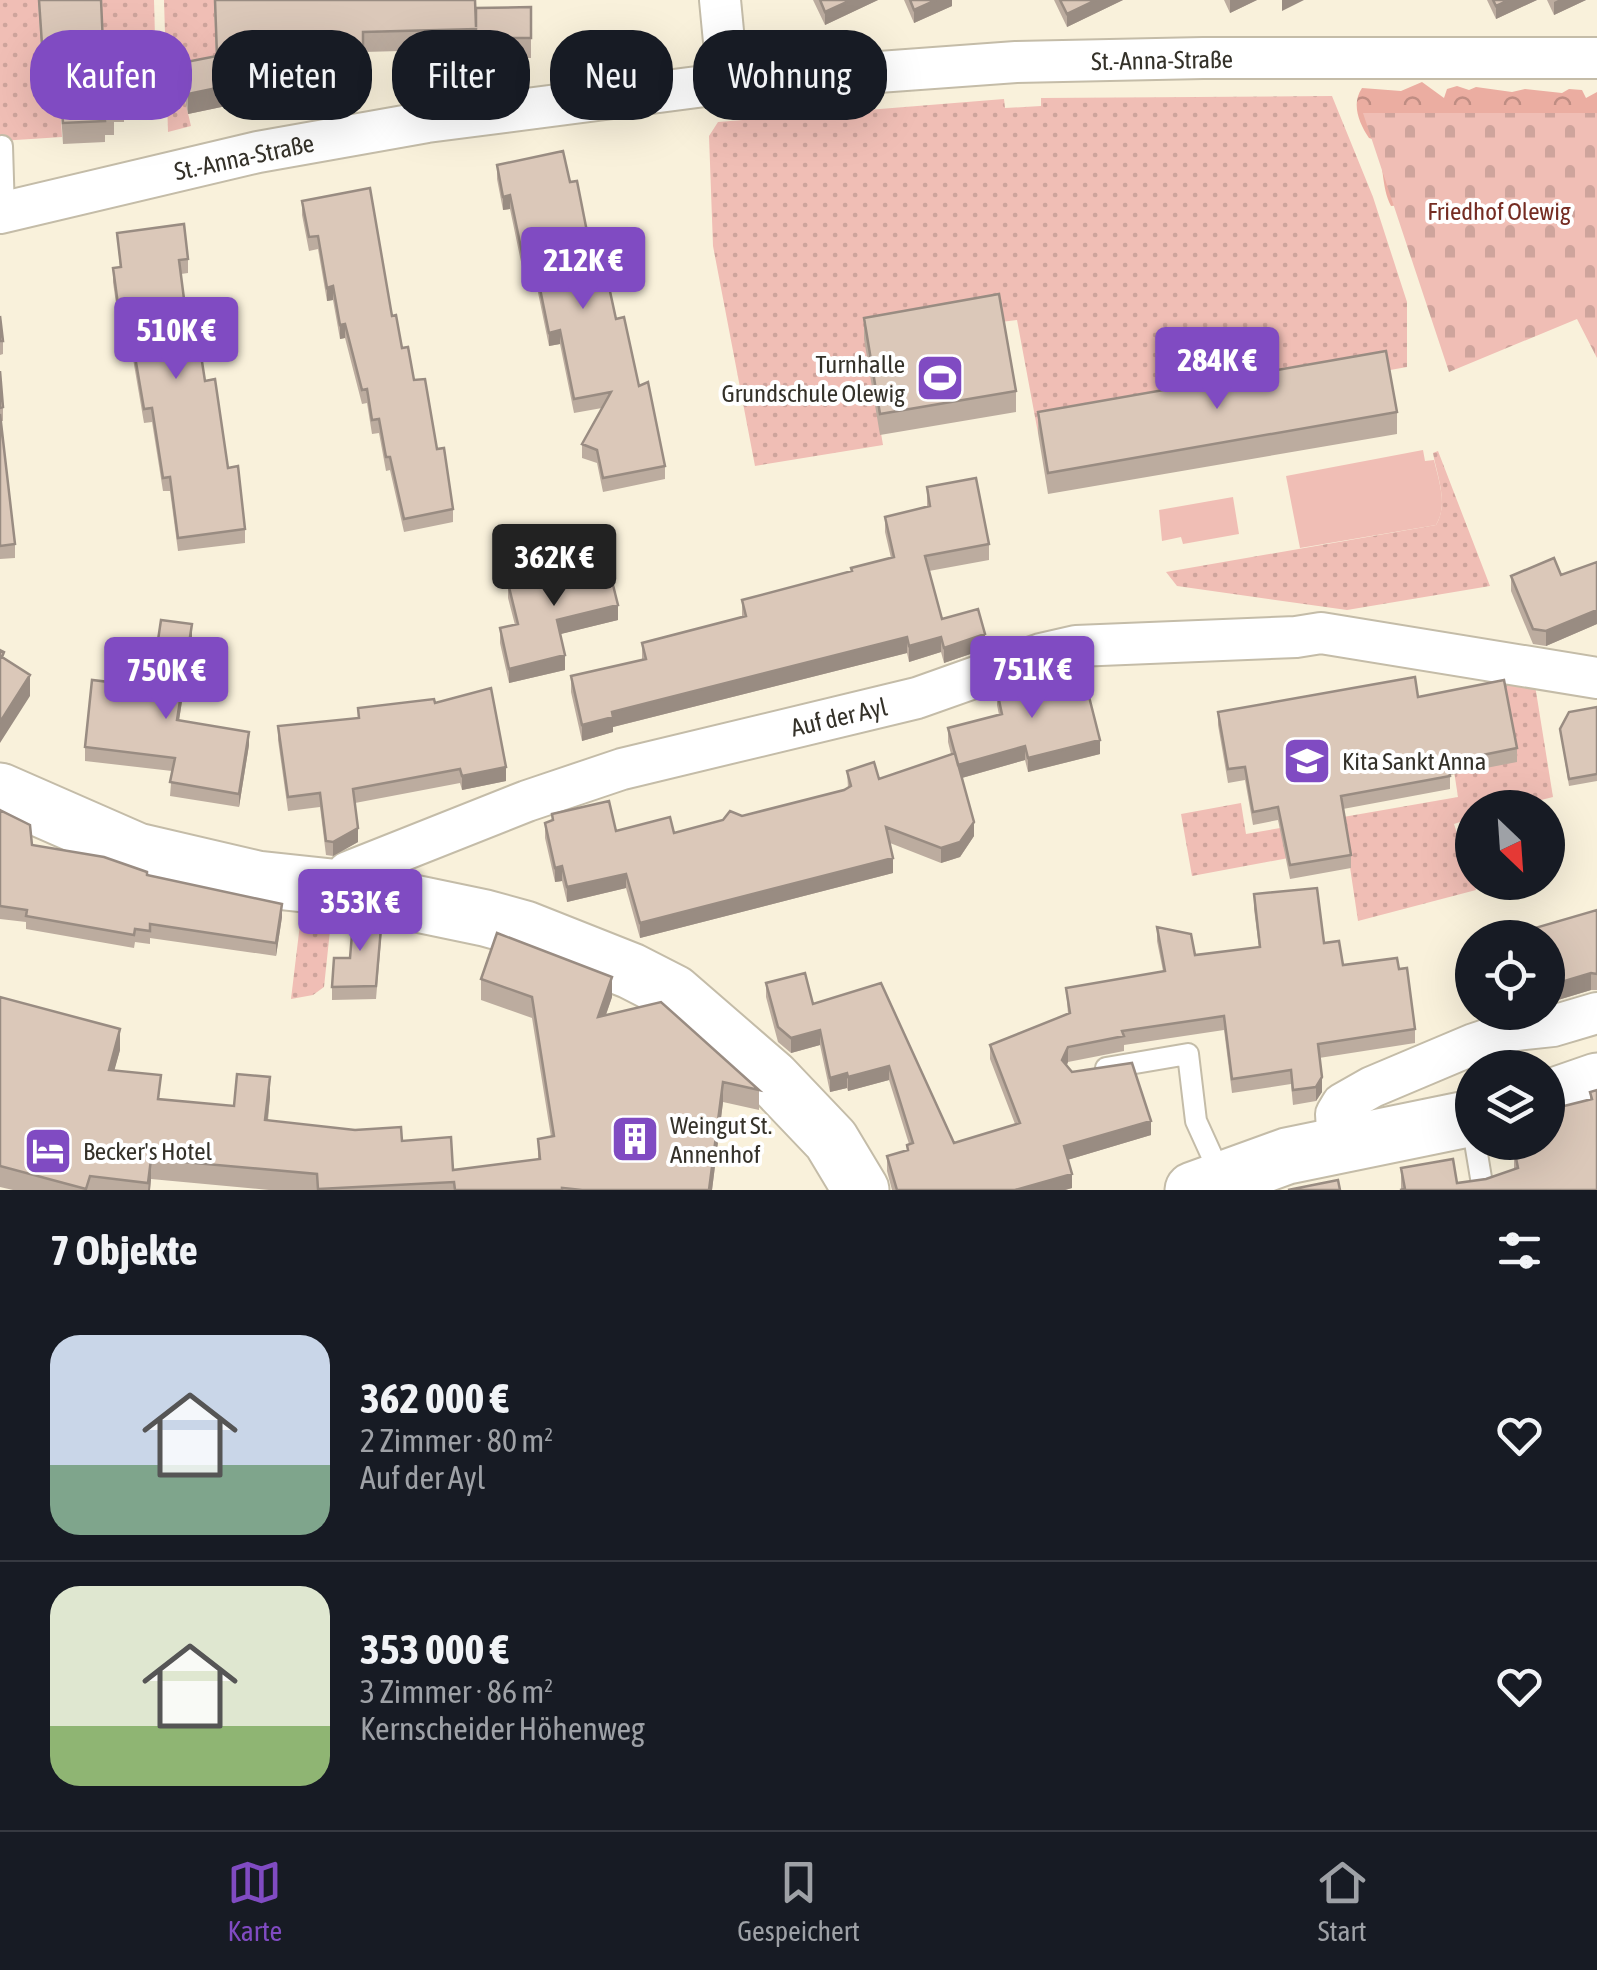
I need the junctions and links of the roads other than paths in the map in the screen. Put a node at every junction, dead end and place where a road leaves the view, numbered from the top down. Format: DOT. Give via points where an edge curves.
graph roads {
  1 [pos="720,0"];
  2 [pos="723,30"];
  3 [pos="1597,58"];
  4 [pos="887,72"];
  5 [pos="693,88"];
  6 [pos="2,146"];
  7 [pos="2,212"];
  8 [pos="1597,678"];
  9 [pos="0,792"];
  10 [pos="341,888"];
  11 [pos="1597,1013"];
  12 [pos="1094,1070"];
  13 [pos="1597,1081"];
  14 [pos="1565,1092"];
  15 [pos="1455,1129"];
  16 [pos="1338,1145"];
  17 [pos="1478,1160"];
  18 [pos="1208,1184"];
  19 [pos="861,1190"];
  20 [pos="1483,1190"];
  1 -- 2 [label="street"];
  3 -- 4 [label="street, St.-Anna-Straße" via="1204,58"];
  5 -- 7 [label="street, St.-Anna-Straße" via="428,122 258,152"];
  6 -- 7 [label="lane"];
  8 -- 10 [label="street, Auf der Ayl" via="1321,633 1076,646 917,698 622,769 348,872"];
  9 -- 10 [label="street" via="137,852"];
  10 -- 19 [label="street" via="525,929 674,993 819,1125"];
  11 -- 16 [label="street" via="1474,1044 1356,1095 1336,1114"];
  12 -- 18 [label="lane" via="1188,1054"];
  13 -- 14 [label="street"];
  15 -- 16 [label="street"];
  16 -- 18 [label="street"];
  17 -- 20 [label="lane"];
}
